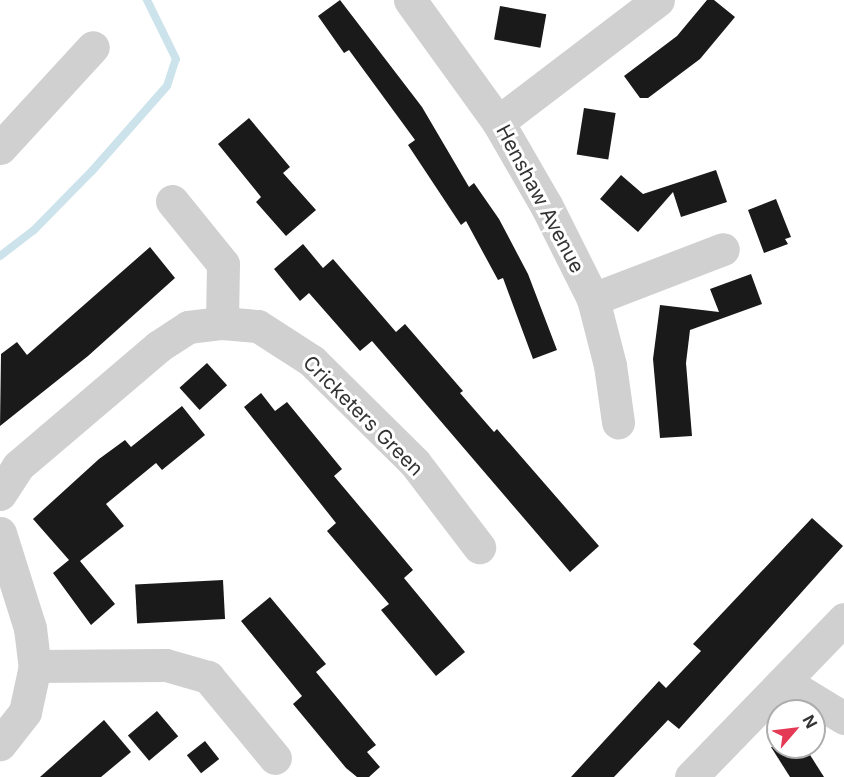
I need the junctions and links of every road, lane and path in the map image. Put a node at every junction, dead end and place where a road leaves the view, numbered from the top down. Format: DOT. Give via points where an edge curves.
graph roads {
  1 [pos="410,0"];
  2 [pos="658,0"];
  3 [pos="93,47"];
  4 [pos="498,122"];
  5 [pos="0,148"];
  6 [pos="172,201"];
  7 [pos="723,249"];
  8 [pos="593,299"];
  9 [pos="222,323"];
  10 [pos="618,422"];
  11 [pos="0,494"];
  12 [pos="0,533"];
  13 [pos="479,547"];
  14 [pos="844,620"];
  15 [pos="35,666"];
  16 [pos="784,682"];
  17 [pos="844,718"];
  18 [pos="0,744"];
  19 [pos="275,758"];
  20 [pos="691,777"];
  1 -- 4 [label="street, Henshaw Avenue"];
  2 -- 4 [label="street"];
  3 -- 5 [label="street"];
  4 -- 8 [label="street, Henshaw Avenue" via="546,205"];
  6 -- 9 [label="street" via="223,264"];
  7 -- 8 [label="street"];
  8 -- 10 [label="street, Henshaw Avenue" via="610,365"];
  9 -- 11 [label="street, Cricketers Green" via="188,327 159,346 18,466"];
  9 -- 13 [label="street, Cricketers Green" via="258,326 312,362 415,463"];
  12 -- 15 [label="street" via="30,628"];
  14 -- 16 [label="street"];
  15 -- 18 [label="street" via="25,712"];
  15 -- 19 [label="street" via="166,665 208,677"];
  16 -- 17 [label="street"];
  16 -- 20 [label="street"];
}
